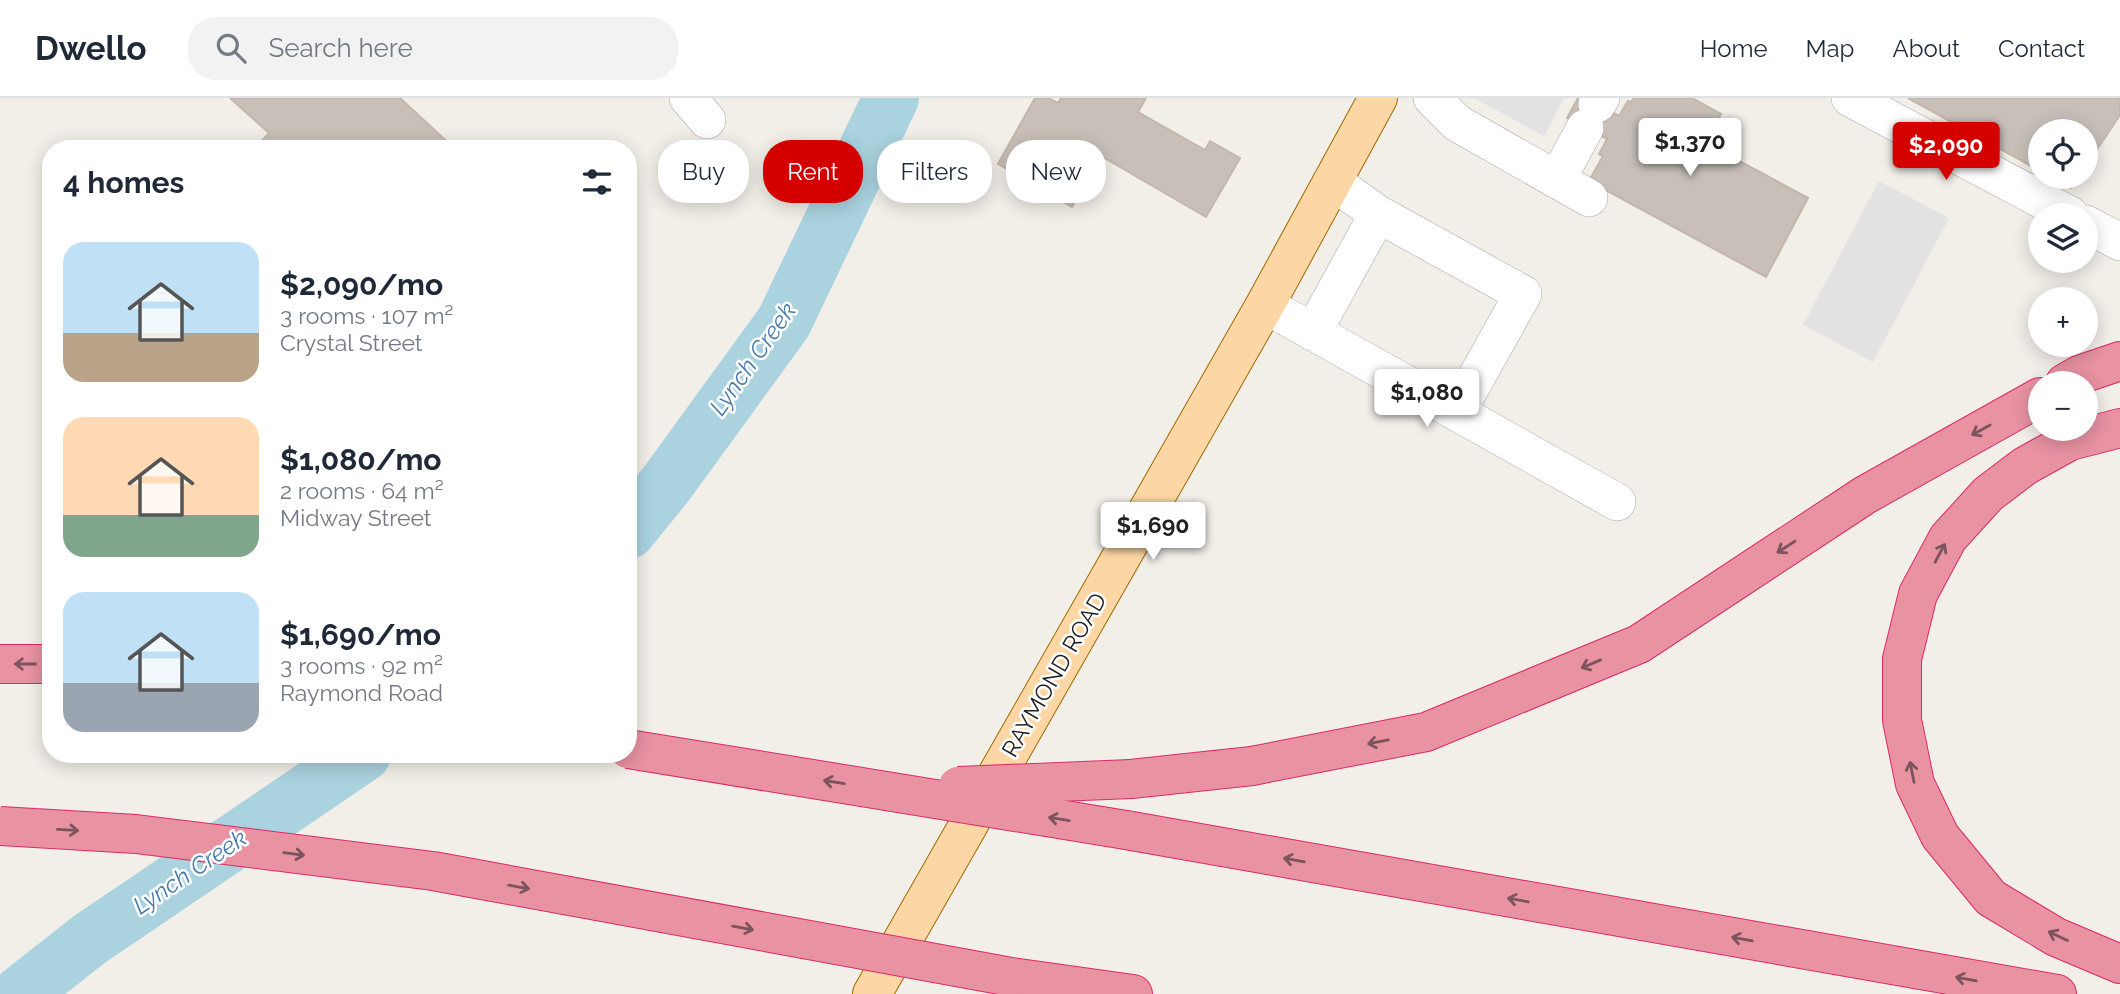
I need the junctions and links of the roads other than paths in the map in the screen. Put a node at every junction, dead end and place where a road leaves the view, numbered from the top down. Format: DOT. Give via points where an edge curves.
graph roads {
  1 [pos="1378,98"];
  2 [pos="1432,98"];
  3 [pos="1850,98"];
  4 [pos="1594,110"];
  5 [pos="1557,180"];
  6 [pos="1332,181"];
  7 [pos="1589,198"];
  8 [pos="2047,203"];
  9 [pos="1378,214"];
  10 [pos="2098,230"];
  11 [pos="2120,242"];
  12 [pos="1265,305"];
  13 [pos="1313,332"];
  14 [pos="2120,341"];
  15 [pos="2120,361"];
  16 [pos="2082,371"];
  17 [pos="2093,371"];
  18 [pos="2028,404"];
  19 [pos="1457,412"];
  20 [pos="2120,428"];
  21 [pos="1617,502"];
  22 [pos="0,664"];
  23 [pos="42,664"];
  24 [pos="637,750"];
  25 [pos="877,789"];
  26 [pos="0,826"];
  27 [pos="2120,964"];
  28 [pos="1011,977"];
  29 [pos="872,994"];
  30 [pos="1061,994"];
  31 [pos="1133,994"];
  32 [pos="2057,994"];
  1 -- 6 [label="main road, RAYMOND ROAD"];
  2 -- 5 [label="street" via="1457,124"];
  3 -- 8 [label="street"];
  4 -- 5 [label="street"];
  5 -- 7 [label="street"];
  6 -- 9 [label="street"];
  6 -- 12 [label="main road, RAYMOND ROAD"];
  9 -- 13 [label="street"];
  9 -- 19 [label="street" via="1522,294"];
  10 -- 11 [label="street"];
  12 -- 13 [label="street"];
  12 -- 29 [label="main road, RAYMOND ROAD"];
  13 -- 19 [label="street"];
  14 -- 16 [label="highway"];
  15 -- 17 [label="highway"];
  18 -- 25 [label="highway, one-way, bridge" via="1865,495 1639,644 1426,732 1252,766 1131,779"];
  19 -- 21 [label="street"];
  27 -- 20 [label="highway, one-way" via="2056,937 1991,898 1940,836 1915,784 1902,720 1902,659 1918,594 1948,538 1988,494 2025,466 2070,441"];
  23 -- 22 [label="highway, one-way"];
  25 -- 24 [label="highway, one-way, bridge"];
  32 -- 25 [label="highway, one-way, bridge"];
  26 -- 28 [label="highway, one-way, bridge" via="136,834 433,871"];
  28 -- 30 [label="highway"];
  28 -- 31 [label="highway"];
}
